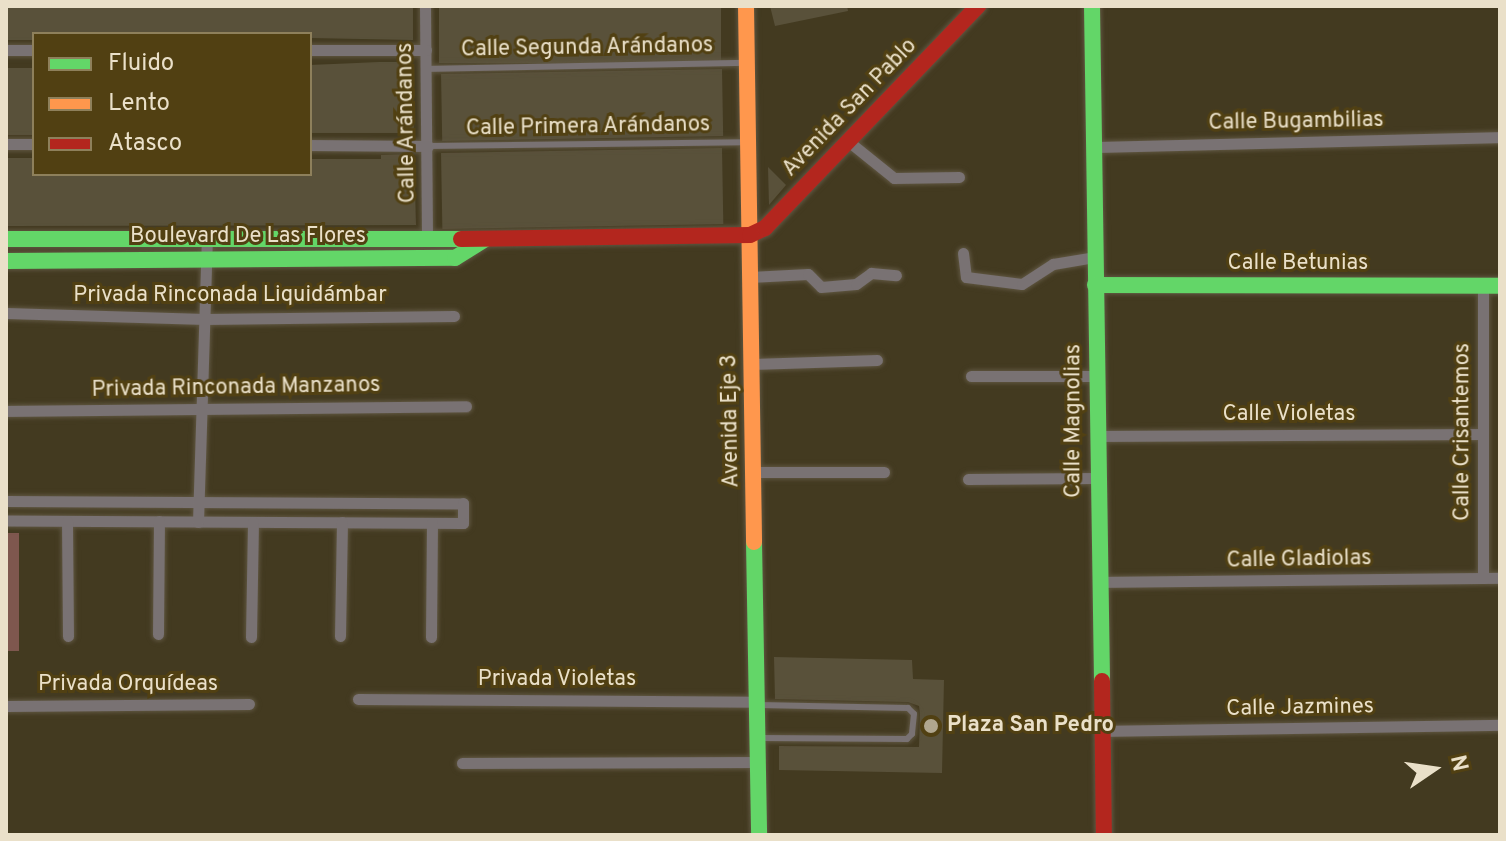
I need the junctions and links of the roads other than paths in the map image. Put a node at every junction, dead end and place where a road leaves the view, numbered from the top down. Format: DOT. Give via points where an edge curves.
graph roads {
  1 [pos="425,6"];
  2 [pos="746,6"];
  3 [pos="978,6"];
  4 [pos="1092,6"];
  5 [pos="6,50"];
  6 [pos="32,50"];
  7 [pos="312,50"];
  8 [pos="426,50"];
  9 [pos="748,63"];
  10 [pos="426,69"];
  11 [pos="1500,137"];
  12 [pos="748,141"];
  13 [pos="848,141"];
  14 [pos="6,144"];
  15 [pos="32,144"];
  16 [pos="312,145"];
  17 [pos="428,146"];
  18 [pos="1092,147"];
  19 [pos="959,177"];
  20 [pos="750,235"];
  21 [pos="207,238"];
  22 [pos="6,239"];
  23 [pos="427,239"];
  24 [pos="485,239"];
  25 [pos="963,253"];
  26 [pos="1095,257"];
  27 [pos="206,259"];
  28 [pos="6,261"];
  29 [pos="896,275"];
  30 [pos="750,277"];
  31 [pos="1095,285"];
  32 [pos="1492,286"];
  33 [pos="6,313"];
  34 [pos="454,316"];
  35 [pos="205,319"];
  36 [pos="877,360"];
  37 [pos="752,364"];
  38 [pos="971,376"];
  39 [pos="1096,376"];
  40 [pos="466,406"];
  41 [pos="202,409"];
  42 [pos="6,411"];
  43 [pos="1483,434"];
  44 [pos="1096,436"];
  45 [pos="754,472"];
  46 [pos="884,472"];
  47 [pos="1096,478"];
  48 [pos="968,479"];
  49 [pos="6,501"];
  50 [pos="199,502"];
  51 [pos="6,521"];
  52 [pos="67,521"];
  53 [pos="159,521"];
  54 [pos="198,522"];
  55 [pos="253,522"];
  56 [pos="342,522"];
  57 [pos="432,523"];
  58 [pos="1483,578"];
  59 [pos="1500,578"];
  60 [pos="1098,582"];
  61 [pos="158,634"];
  62 [pos="68,636"];
  63 [pos="340,636"];
  64 [pos="251,637"];
  65 [pos="431,637"];
  66 [pos="358,699"];
  67 [pos="756,703"];
  68 [pos="249,704"];
  69 [pos="6,706"];
  70 [pos="1500,725"];
  71 [pos="1102,731"];
  72 [pos="756,738"];
  73 [pos="757,762"];
  74 [pos="462,763"];
  75 [pos="759,835"];
  76 [pos="1104,835"];
  1 -- 8 [label="street, Calle Arándanos"];
  2 -- 9 [label="main road, Avenida Eje 3"];
  3 -- 13 [label="main road, Avenida San Pablo"];
  4 -- 18 [label="main road, Calle Magnolias"];
  5 -- 6 [label="street"];
  7 -- 8 [label="street"];
  8 -- 10 [label="street, Calle Arándanos"];
  9 -- 10 [label="lane, Calle Segunda Arándanos"];
  9 -- 12 [label="main road, Avenida Eje 3"];
  10 -- 17 [label="street, Calle Arándanos"];
  11 -- 18 [label="street, Calle Bugambilias"];
  12 -- 17 [label="lane, Calle Primera Arándanos"];
  12 -- 20 [label="main road, Avenida Eje 3"];
  13 -- 19 [label="street" via="894,178"];
  13 -- 20 [label="main road, Avenida San Pablo" via="765,228"];
  14 -- 15 [label="street"];
  16 -- 17 [label="street"];
  17 -- 23 [label="street, Calle Arándanos"];
  18 -- 26 [label="main road, Calle Magnolias"];
  20 -- 24 [label="main road, Boulevard De Las Flores"];
  20 -- 30 [label="main road, Avenida Eje 3"];
  21 -- 22 [label="main road, Boulevard De Las Flores"];
  21 -- 23 [label="main road, Boulevard De Las Flores"];
  21 -- 27 [label="street"];
  23 -- 24 [label="main road, Boulevard De Las Flores"];
  24 -- 27 [label="main road, Boulevard De Las Flores" via="455,258"];
  25 -- 26 [label="street" via="966,277 1022,284 1053,264"];
  26 -- 31 [label="main road, Calle Magnolias"];
  27 -- 28 [label="main road, Boulevard De Las Flores"];
  27 -- 35 [label="street"];
  29 -- 30 [label="street" via="871,273 856,284 821,287 808,274"];
  30 -- 37 [label="main road, Avenida Eje 3"];
  31 -- 32 [label="main road, Calle Betunias"];
  31 -- 39 [label="main road, Calle Magnolias"];
  32 -- 43 [label="street, Calle Crisantemos"];
  33 -- 35 [label="street, Privada Rinconada Liquidámbar"];
  34 -- 35 [label="street, Privada Rinconada Liquidámbar"];
  35 -- 41 [label="street"];
  36 -- 37 [label="street"];
  37 -- 45 [label="main road, Avenida Eje 3"];
  38 -- 39 [label="street"];
  39 -- 44 [label="main road, Calle Magnolias"];
  40 -- 41 [label="street, Privada Rinconada Manzanos"];
  41 -- 42 [label="street, Privada Rinconada Manzanos"];
  41 -- 50 [label="street"];
  43 -- 44 [label="street, Calle Violetas"];
  43 -- 58 [label="street, Calle Crisantemos"];
  44 -- 47 [label="main road, Calle Magnolias"];
  45 -- 46 [label="street"];
  45 -- 67 [label="main road, Avenida Eje 3"];
  47 -- 48 [label="street"];
  47 -- 60 [label="main road, Calle Magnolias"];
  49 -- 50 [label="street"];
  50 -- 54 [label="street"];
  50 -- 57 [label="street" via="463,503 463,523"];
  51 -- 52 [label="street"];
  52 -- 53 [label="street"];
  52 -- 62 [label="street"];
  53 -- 54 [label="street"];
  53 -- 61 [label="street"];
  54 -- 55 [label="street"];
  55 -- 56 [label="street"];
  55 -- 64 [label="street"];
  56 -- 57 [label="street"];
  56 -- 63 [label="street"];
  57 -- 65 [label="street"];
  58 -- 59 [label="street, Calle Gladiolas"];
  58 -- 60 [label="street, Calle Gladiolas"];
  60 -- 71 [label="main road, Calle Magnolias"];
  66 -- 67 [label="street, Privada Violetas"];
  67 -- 72 [label="main road, Avenida Eje 3"];
  67 -- 72 [label="lane" via="908,708 914,714 907,739"];
  68 -- 69 [label="street, Privada Orquídeas"];
  70 -- 71 [label="street, Calle Jazmines"];
  71 -- 76 [label="main road, Calle Magnolias"];
  72 -- 73 [label="main road, Avenida Eje 3"];
  73 -- 74 [label="street"];
  73 -- 75 [label="main road, Avenida Eje 3"];
}
